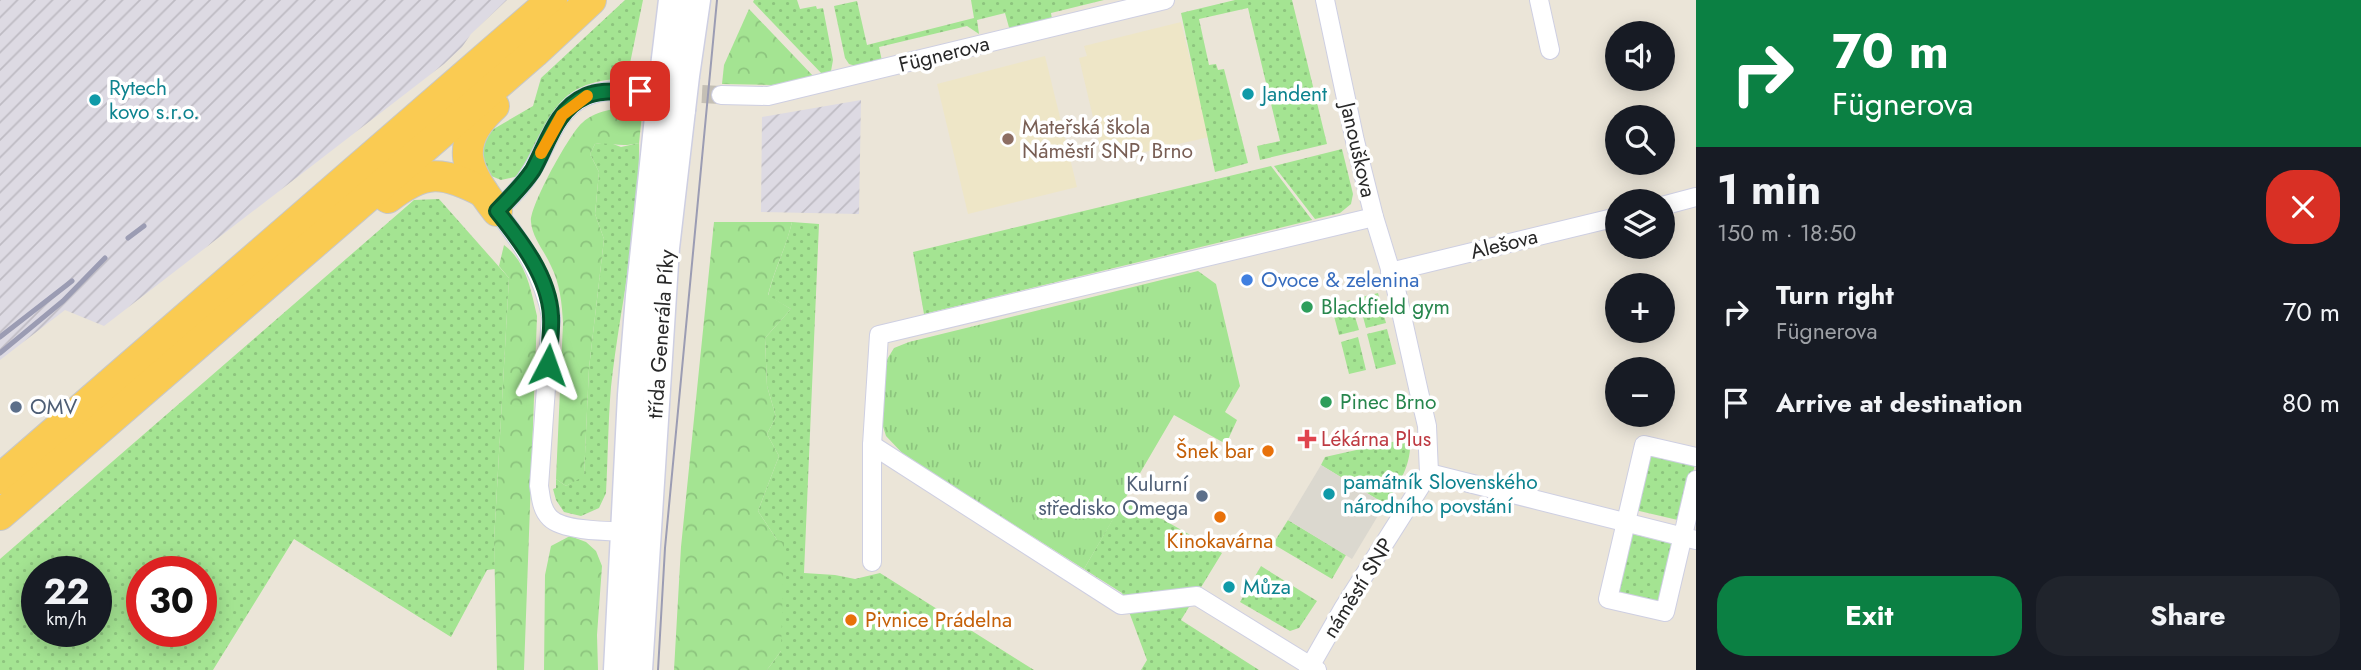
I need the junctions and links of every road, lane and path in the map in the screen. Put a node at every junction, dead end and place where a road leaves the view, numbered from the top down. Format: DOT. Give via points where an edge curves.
graph roads {
  1 [pos="551,0"];
  2 [pos="592,0"];
  3 [pos="672,0"];
  4 [pos="696,0"];
  5 [pos="1165,0"];
  6 [pos="1325,0"];
  7 [pos="1539,0"];
  8 [pos="1550,50"];
  9 [pos="676,93"];
  10 [pos="721,95"];
  11 [pos="1696,197"];
  12 [pos="490,202"];
  13 [pos="1675,202"];
  14 [pos="1374,217"];
  15 [pos="1605,220"];
  16 [pos="1391,272"];
  17 [pos="276,276"];
  18 [pos="872,446"];
  19 [pos="1696,457"];
  20 [pos="1429,473"];
  21 [pos="0,479"];
  22 [pos="1696,481"];
  23 [pos="0,515"];
  24 [pos="1626,523"];
  25 [pos="636,532"];
  26 [pos="1689,538"];
  27 [pos="872,562"];
  28 [pos="1312,669"];
  29 [pos="617,670"];
  30 [pos="639,670"];
  1 -- 21 [label="highway"];
  2 -- 12 [label="highway" via="542,64 471,132 469,165"];
  2 -- 17 [label="highway"];
  3 -- 9 [label="main road, třída Generála Píky"];
  4 -- 9 [label="main road, třída Generála Píky"];
  5 -- 10 [label="street, Fügnerova" via="768,96"];
  6 -- 14 [label="street, Janouškova"];
  7 -- 8 [label="street"];
  9 -- 12 [label="street" via="587,96 557,122 526,180"];
  9 -- 25 [label="main road, třída Generála Píky" via="666,248"];
  11 -- 13 [label="street"];
  12 -- 17 [label="highway" via="445,175 419,179 390,196 342,237"];
  12 -- 25 [label="street" via="538,271 547,292 551,317 539,486 542,505 559,524"];
  14 -- 16 [label="street"];
  14 -- 18 [label="street" via="879,335"];
  15 -- 16 [label="street, Alešova"];
  16 -- 20 [label="street" via="1427,426"];
  17 -- 23 [label="highway"];
  18 -- 27 [label="street"];
  18 -- 28 [label="street, náměstí SNP" via="1121,605 1197,596"];
  19 -- 24 [label="street" via="1644,445"];
  20 -- 24 [label="street"];
  20 -- 28 [label="street, náměstí SNP" via="1344,607"];
  22 -- 26 [label="street"];
  24 -- 26 [label="street"];
  24 -- 26 [label="street" via="1608,599 1665,612"];
  25 -- 29 [label="main road, třída Generála Píky"];
  25 -- 30 [label="main road, třída Generála Píky"];
}
